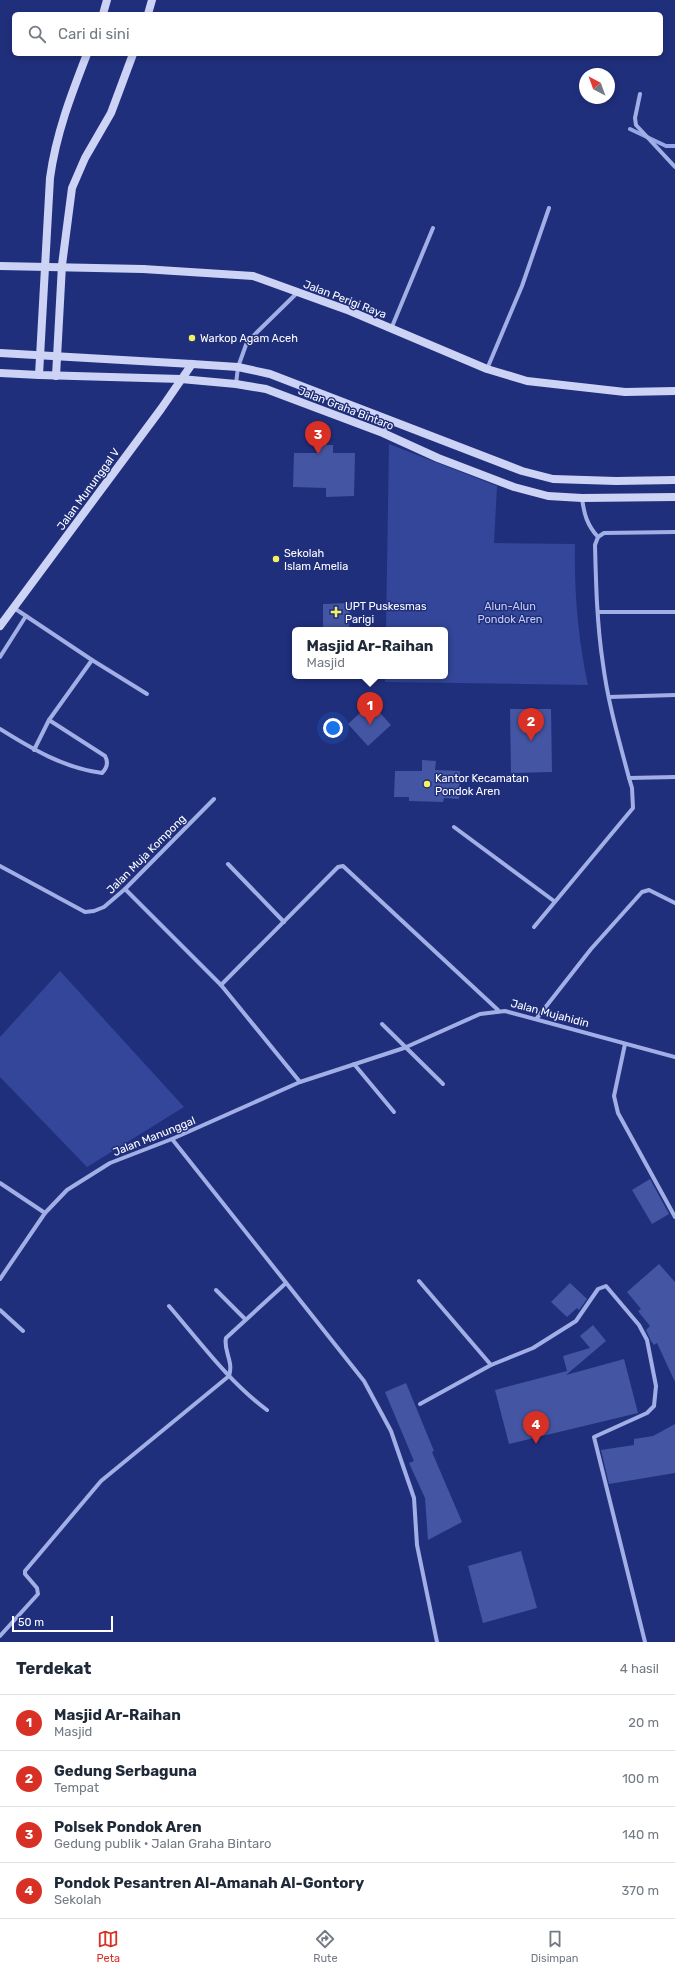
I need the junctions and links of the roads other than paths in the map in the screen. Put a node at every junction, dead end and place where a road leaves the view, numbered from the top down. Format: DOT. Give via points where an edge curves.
graph roads {
  1 [pos="108,0"];
  2 [pos="152,0"];
  3 [pos="104,12"];
  4 [pos="149,12"];
  5 [pos="86,56"];
  6 [pos="132,56"];
  7 [pos="640,94"];
  8 [pos="675,168"];
  9 [pos="549,208"];
  10 [pos="433,228"];
  11 [pos="0,266"];
  12 [pos="298,292"];
  13 [pos="391,329"];
  14 [pos="0,353"];
  15 [pos="39,355"];
  16 [pos="56,356"];
  17 [pos="192,364"];
  18 [pos="238,368"];
  19 [pos="487,369"];
  20 [pos="0,373"];
  21 [pos="39,375"];
  22 [pos="56,376"];
  23 [pos="181,379"];
  24 [pos="236,384"];
  25 [pos="675,392"];
  26 [pos="391,419"];
  27 [pos="383,433"];
  28 [pos="675,480"];
  29 [pos="675,497"];
  30 [pos="582,498"];
  31 [pos="675,532"];
  32 [pos="598,537"];
  33 [pos="14,608"];
  34 [pos="598,612"];
  35 [pos="675,612"];
  36 [pos="26,616"];
  37 [pos="0,626"];
  38 [pos="0,657"];
  39 [pos="92,660"];
  40 [pos="147,694"];
  41 [pos="675,695"];
  42 [pos="609,697"];
  43 [pos="49,720"];
  44 [pos="0,729"];
  45 [pos="34,750"];
  46 [pos="675,777"];
  47 [pos="629,778"];
  48 [pos="214,799"];
  49 [pos="454,826"];
  50 [pos="228,864"];
  51 [pos="0,866"];
  52 [pos="125,889"];
  53 [pos="554,901"];
  54 [pos="675,903"];
  55 [pos="284,922"];
  56 [pos="534,927"];
  57 [pos="221,985"];
  58 [pos="498,1010"];
  59 [pos="537,1018"];
  60 [pos="382,1024"];
  61 [pos="625,1044"];
  62 [pos="404,1048"];
  63 [pos="675,1057"];
  64 [pos="354,1064"];
  65 [pos="300,1082"];
  66 [pos="443,1084"];
  67 [pos="394,1112"];
  68 [pos="172,1139"];
  69 [pos="0,1183"];
  70 [pos="45,1213"];
  71 [pos="675,1217"];
  72 [pos="0,1279"];
  73 [pos="419,1281"];
  74 [pos="286,1283"];
  75 [pos="216,1290"];
  76 [pos="169,1306"];
  77 [pos="0,1310"];
  78 [pos="245,1319"];
  79 [pos="23,1331"];
  80 [pos="491,1365"];
  81 [pos="230,1376"];
  82 [pos="420,1404"];
  83 [pos="267,1410"];
  84 [pos="0,1636"];
  85 [pos="437,1642"];
  86 [pos="645,1642"];
  1 -- 3 [label="street"];
  2 -- 4 [label="street"];
  5 -- 15 [label="street" via="69,99 50,178"];
  6 -- 16 [label="street" via="111,113 85,158 72,188 62,265"];
  7 -- 8 [label="street" via="636,125"];
  9 -- 19 [label="street" via="522,286"];
  10 -- 13 [label="street"];
  11 -- 12 [label="street, Jalan Perigi Raya, bridge" via="143,269 253,276"];
  12 -- 13 [label="street, Jalan Perigi Raya"];
  12 -- 18 [label="street" via="247,342"];
  13 -- 19 [label="street, Jalan Perigi Raya"];
  14 -- 15 [label="street, Jalan Graha Bintaro"];
  15 -- 16 [label="street, Jalan Graha Bintaro"];
  15 -- 21 [label="street"];
  16 -- 17 [label="street, Jalan Graha Bintaro"];
  16 -- 22 [label="street"];
  17 -- 18 [label="street, Jalan Graha Bintaro"];
  17 -- 23 [label="street, Jalan Mununggal V"];
  18 -- 24 [label="street"];
  18 -- 26 [label="street, Jalan Graha Bintaro" via="270,374"];
  19 -- 25 [label="street, Jalan Perigi Raya" via="527,381 625,392"];
  20 -- 21 [label="street, Jalan Graha Bintaro"];
  21 -- 22 [label="street, Jalan Graha Bintaro"];
  22 -- 23 [label="street, Jalan Graha Bintaro"];
  23 -- 24 [label="street, Jalan Graha Bintaro"];
  23 -- 33 [label="street, Jalan Mununggal V"];
  24 -- 27 [label="street, Jalan Graha Bintaro" via="266,389"];
  26 -- 27 [label="street"];
  26 -- 28 [label="street, Jalan Graha Bintaro" via="522,471 553,479"];
  27 -- 30 [label="street, Jalan Graha Bintaro" via="438,458 514,487 548,496"];
  29 -- 30 [label="street, Jalan Graha Bintaro"];
  30 -- 32 [label="street" via="584,516 590,529"];
  31 -- 32 [label="street" via="604,533"];
  32 -- 34 [label="street" via="595,545"];
  33 -- 36 [label="street"];
  33 -- 37 [label="street, Jalan Mununggal V"];
  34 -- 35 [label="street"];
  34 -- 42 [label="street"];
  36 -- 38 [label="street"];
  36 -- 39 [label="street"];
  39 -- 40 [label="street"];
  39 -- 43 [label="street"];
  41 -- 42 [label="street"];
  42 -- 47 [label="street"];
  43 -- 45 [label="street"];
  43 -- 45 [label="street" via="105,756 107,766 102,773 95,772 58,762"];
  44 -- 45 [label="street"];
  46 -- 47 [label="street"];
  47 -- 53 [label="street" via="632,808"];
  48 -- 52 [label="street, Jalan Muja Kompong"];
  49 -- 53 [label="street"];
  50 -- 55 [label="street"];
  51 -- 52 [label="street, Jalan Muja Kompong" via="85,912 104,907"];
  52 -- 57 [label="street"];
  53 -- 56 [label="street"];
  54 -- 59 [label="street" via="649,890 642,892 591,949"];
  55 -- 57 [label="street"];
  55 -- 58 [label="street" via="338,867 343,866"];
  57 -- 65 [label="street"];
  58 -- 59 [label="street, Jalan Mujahidin"];
  58 -- 62 [label="street, Jalan Mujahidin" via="480,1014"];
  59 -- 61 [label="street, Jalan Mujahidin"];
  60 -- 62 [label="street"];
  61 -- 63 [label="street, Jalan Mujahidin"];
  61 -- 71 [label="street" via="614,1096 618,1113"];
  62 -- 64 [label="street, Jalan Mujahidin"];
  62 -- 66 [label="street"];
  64 -- 65 [label="street, Jalan Manunggal"];
  64 -- 67 [label="street"];
  65 -- 68 [label="street, Jalan Manunggal"];
  68 -- 70 [label="street, Jalan Manunggal" via="94,1172 67,1190"];
  68 -- 74 [label="street"];
  69 -- 70 [label="street"];
  70 -- 72 [label="street, Jalan Manunggal"];
  73 -- 80 [label="street"];
  74 -- 78 [label="street"];
  74 -- 85 [label="street" via="364,1381 391,1431 414,1498 418,1545"];
  75 -- 78 [label="street"];
  76 -- 81 [label="street"];
  77 -- 79 [label="street"];
  78 -- 81 [label="street" via="229,1334 225,1343 232,1366"];
  80 -- 82 [label="street"];
  80 -- 86 [label="street" via="533,1348 576,1321 602,1286 606,1286 639,1325 647,1340 656,1386 654,1406 648,1413 594,1437"];
  81 -- 83 [label="street" via="249,1397"];
  81 -- 84 [label="street" via="101,1481 25,1571 37,1588 38,1594"];
}
